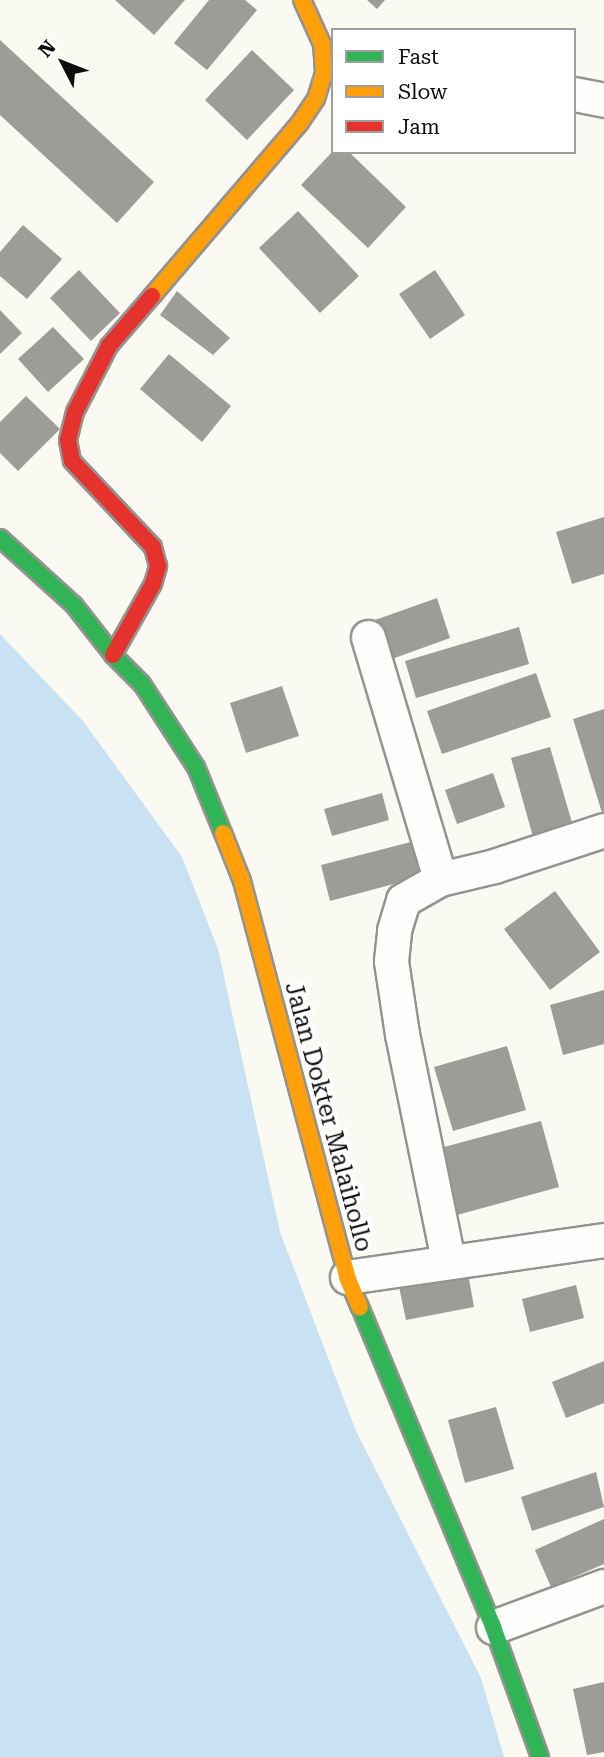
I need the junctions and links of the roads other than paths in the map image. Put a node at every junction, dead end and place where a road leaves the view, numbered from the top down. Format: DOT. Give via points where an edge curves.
graph roads {
  1 [pos="302,0"];
  2 [pos="327,82"];
  3 [pos="576,94"];
  4 [pos="604,100"];
  5 [pos="0,538"];
  6 [pos="368,638"];
  7 [pos="113,655"];
  8 [pos="604,830"];
  9 [pos="440,879"];
  10 [pos="604,1240"];
  11 [pos="448,1260"];
  12 [pos="347,1277"];
  13 [pos="604,1586"];
  14 [pos="493,1627"];
  15 [pos="540,1757"];
  1 -- 2 [label="main road" via="322,44"];
  2 -- 7 [label="main road" via="299,124 108,346 75,412 68,440 72,461 153,547 158,566 153,584"];
  3 -- 4 [label="street"];
  5 -- 7 [label="main road, Jalan Dokter Malaihollo" via="74,605"];
  6 -- 9 [label="street"];
  7 -- 12 [label="main road, Jalan Dokter Malaihollo" via="142,684 196,767 242,881"];
  8 -- 9 [label="street"];
  9 -- 11 [label="street" via="403,900 391,961"];
  10 -- 11 [label="street"];
  11 -- 12 [label="street"];
  12 -- 14 [label="main road, Jalan Dokter Malaihollo"];
  13 -- 14 [label="street"];
  14 -- 15 [label="main road, Jalan Dokter Malaihollo"];
}
